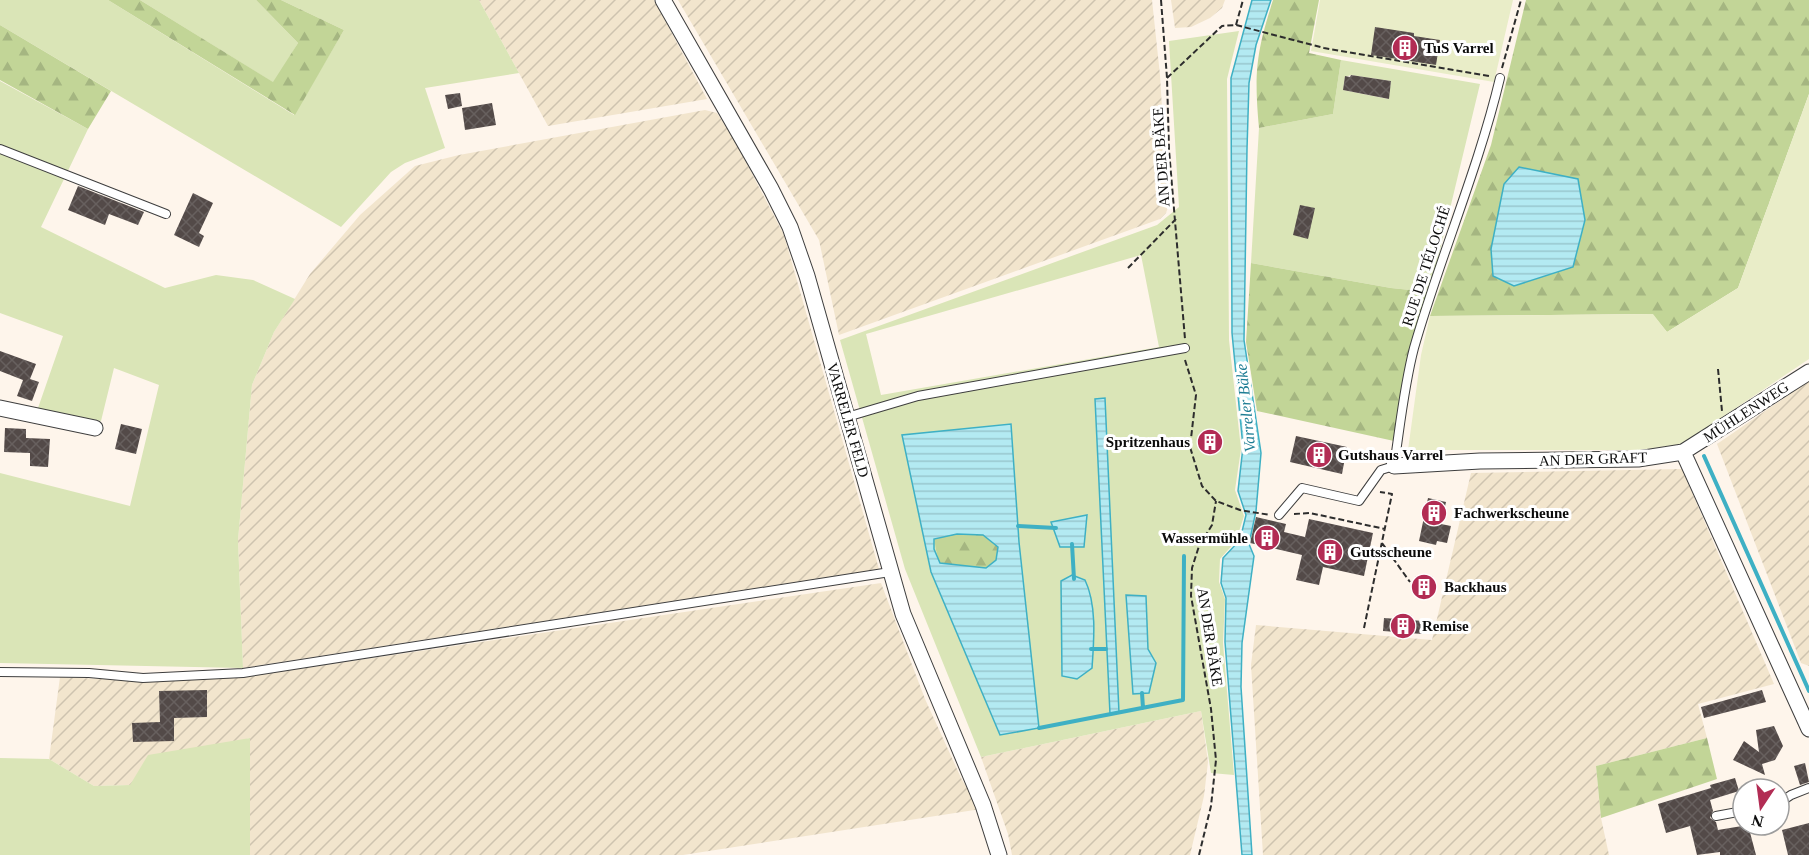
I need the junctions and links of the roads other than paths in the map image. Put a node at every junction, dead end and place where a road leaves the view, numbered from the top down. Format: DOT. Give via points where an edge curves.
graph roads {
  1 [pos="663,0"];
  2 [pos="1500,78"];
  3 [pos="0,149"];
  4 [pos="166,214"];
  5 [pos="1185,348"];
  6 [pos="1809,372"];
  7 [pos="0,408"];
  8 [pos="847,417"];
  9 [pos="95,428"];
  10 [pos="1683,452"];
  11 [pos="1394,465"];
  12 [pos="1279,515"];
  13 [pos="890,572"];
  14 [pos="0,672"];
  15 [pos="1809,729"];
  16 [pos="1809,789"];
  17 [pos="1791,795"];
  18 [pos="1731,813"];
  19 [pos="1716,816"];
  20 [pos="999,855"];
  1 -- 8 [label="street, VARRELER FELD" via="790,227"];
  2 -- 11 [label="lane, RUE DE TÉLOCHÉ" via="1413,351"];
  3 -- 4 [label="lane"];
  5 -- 8 [label="lane" via="918,396"];
  6 -- 10 [label="street, MÜHLENWEG"];
  7 -- 9 [label="street"];
  8 -- 13 [label="street, VARRELER FELD"];
  10 -- 11 [label="street, AN DER GRAFT" via="1638,459"];
  10 -- 15 [label="street"];
  11 -- 12 [label="lane" via="1381,470 1359,501 1302,488"];
  13 -- 14 [label="lane" via="243,672 143,678"];
  13 -- 20 [label="street, VARRELER FELD" via="921,660 983,805"];
  16 -- 17 [label="lane"];
  18 -- 19 [label="lane"];
}
